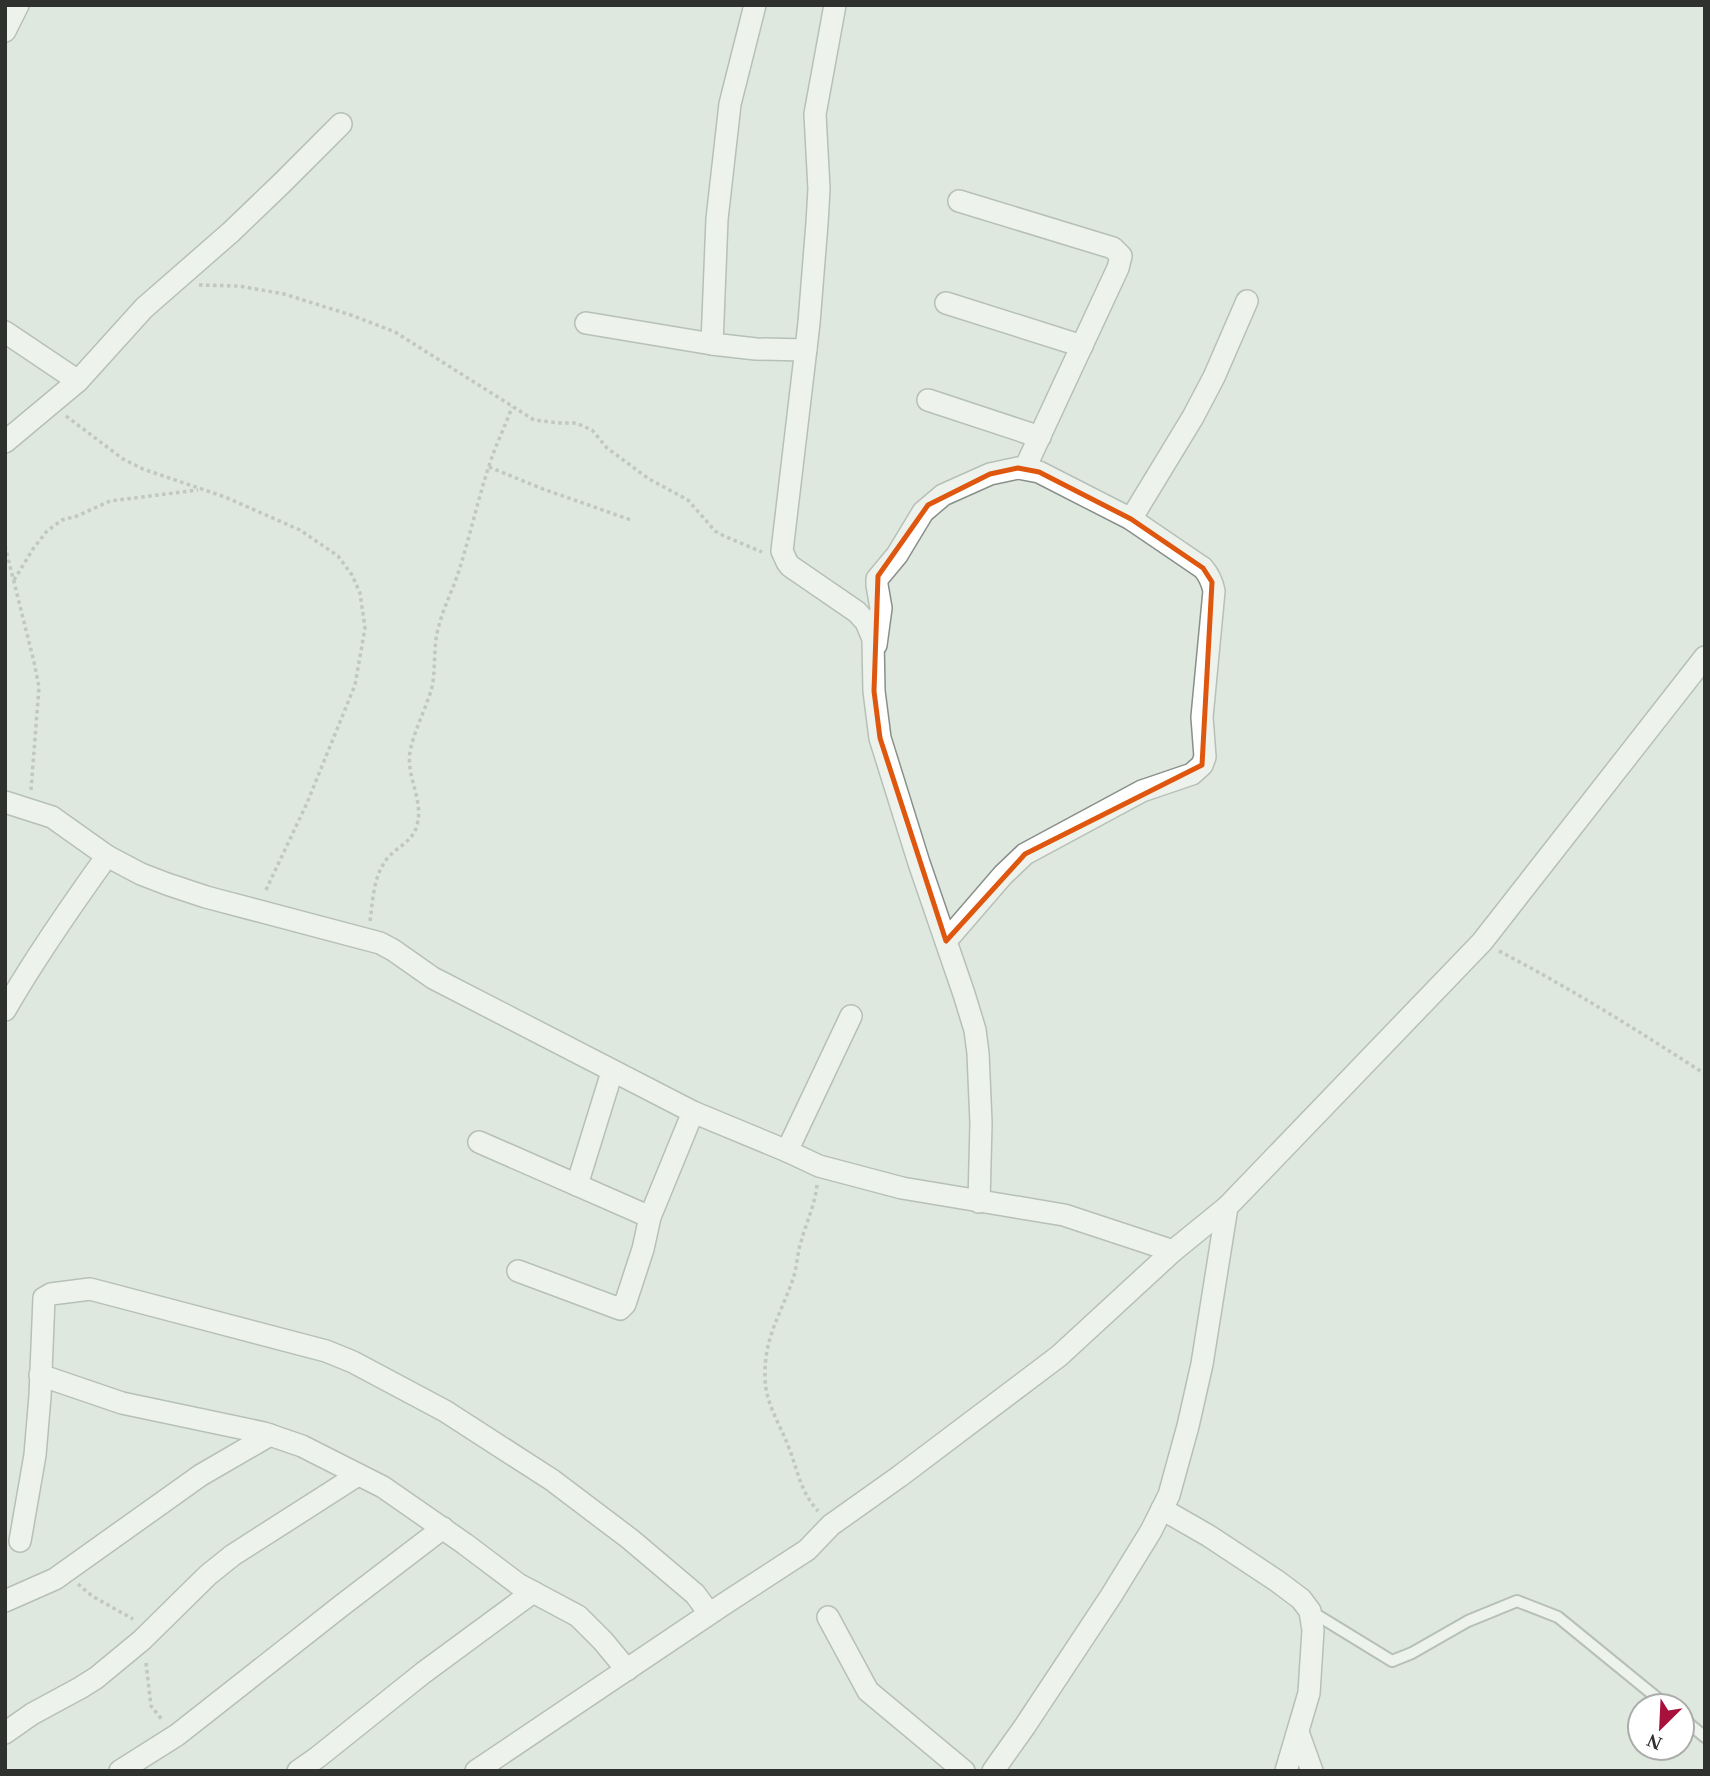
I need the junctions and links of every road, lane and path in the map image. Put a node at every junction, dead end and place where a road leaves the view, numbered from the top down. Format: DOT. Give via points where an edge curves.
graph roads {
  1 [pos="19,5"];
  2 [pos="755,5"];
  3 [pos="835,5"];
  4 [pos="5,31"];
  5 [pos="341,124"];
  6 [pos="959,201"];
  7 [pos="171,285"];
  8 [pos="1247,301"];
  9 [pos="946,303"];
  10 [pos="586,323"];
  11 [pos="5,332"];
  12 [pos="712,344"];
  13 [pos="1082,346"];
  14 [pos="806,350"];
  15 [pos="78,381"];
  16 [pos="928,400"];
  17 [pos="51,404"];
  18 [pos="512,407"];
  19 [pos="1040,438"];
  20 [pos="5,442"];
  21 [pos="489,467"];
  22 [pos="1025,468"];
  23 [pos="202,489"];
  24 [pos="1131,519"];
  25 [pos="632,520"];
  26 [pos="5,546"];
  27 [pos="787,562"];
  28 [pos="14,580"];
  29 [pos="875,651"];
  30 [pos="1705,657"];
  31 [pos="5,802"];
  32 [pos="30,810"];
  33 [pos="107,856"];
  34 [pos="257,910"];
  35 [pos="367,939"];
  36 [pos="946,941"];
  37 [pos="1482,942"];
  38 [pos="5,1010"];
  39 [pos="851,1016"];
  40 [pos="612,1072"];
  41 [pos="1705,1074"];
  42 [pos="693,1112"];
  43 [pos="479,1142"];
  44 [pos="787,1150"];
  45 [pos="819,1166"];
  46 [pos="577,1185"];
  47 [pos="979,1202"];
  48 [pos="1227,1207"];
  49 [pos="650,1217"];
  50 [pos="1174,1251"];
  51 [pos="518,1271"];
  52 [pos="40,1374"];
  53 [pos="270,1435"];
  54 [pos="358,1475"];
  55 [pos="1162,1509"];
  56 [pos="831,1525"];
  57 [pos="443,1528"];
  58 [pos="20,1541"];
  59 [pos="64,1573"];
  60 [pos="534,1592"];
  61 [pos="5,1601"];
  62 [pos="1310,1611"];
  63 [pos="709,1613"];
  64 [pos="828,1617"];
  65 [pos="142,1640"];
  66 [pos="627,1670"];
  67 [pos="1650,1692"];
  68 [pos="1298,1732"];
  69 [pos="5,1733"];
  70 [pos="177,1735"];
  71 [pos="992,1769"];
  72 [pos="120,1771"];
  73 [pos="298,1771"];
  74 [pos="476,1771"];
  75 [pos="964,1771"];
  76 [pos="1286,1771"];
  77 [pos="1312,1771"];
  1 -- 4 [label="street"];
  2 -- 12 [label="street" via="730,104 717,219"];
  3 -- 14 [label="street" via="815,114 819,189"];
  5 -- 7 [label="street"];
  6 -- 13 [label="street" via="1112,248 1121,256"];
  7 -- 15 [label="street"];
  7 -- 18 [label="path" via="239,286 284,294 351,315 395,332"];
  8 -- 24 [label="street" via="1193,417"];
  9 -- 13 [label="street"];
  10 -- 12 [label="street"];
  11 -- 15 [label="street"];
  12 -- 14 [label="street"];
  13 -- 19 [label="street"];
  14 -- 27 [label="street" via="782,544"];
  15 -- 17 [label="street"];
  16 -- 19 [label="street"];
  17 -- 20 [label="street"];
  17 -- 23 [label="path" via="123,459"];
  18 -- 21 [label="path"];
  18 -- 27 [label="path" via="534,420 592,430 622,460 688,500 715,531"];
  19 -- 22 [label="street"];
  21 -- 25 [label="path"];
  21 -- 35 [label="path" via="438,628 431,689 410,755 420,813 417,826 384,863"];
  22 -- 24 [label="street"];
  22 -- 29 [label="street" via="964,484 923,512 877,579 881,608"];
  23 -- 28 [label="path" via="110,501 62,520 47,531"];
  23 -- 34 [label="path" via="300,530 338,556 360,593 365,628 355,685"];
  24 -- 36 [label="street" via="1203,568 1212,582 1202,765 1192,774 1142,791 1025,854"];
  26 -- 28 [label="path"];
  27 -- 29 [label="street" via="857,612 866,622"];
  28 -- 32 [label="path" via="38,687"];
  29 -- 36 [label="street" via="880,738"];
  30 -- 37 [label="street"];
  31 -- 32 [label="street"];
  32 -- 33 [label="street" via="52,817"];
  33 -- 34 [label="street" via="167,884"];
  33 -- 38 [label="street"];
  34 -- 35 [label="street"];
  35 -- 40 [label="street"];
  36 -- 47 [label="street" via="975,1030 981,1123"];
  37 -- 41 [label="path" via="1569,988"];
  37 -- 48 [label="street"];
  39 -- 44 [label="street"];
  40 -- 42 [label="street"];
  40 -- 46 [label="street"];
  42 -- 44 [label="street"];
  42 -- 49 [label="street"];
  43 -- 46 [label="street"];
  44 -- 45 [label="street"];
  45 -- 47 [label="street"];
  45 -- 56 [label="path" via="816,1198 794,1278 769,1340 765,1376 772,1412 800,1483"];
  46 -- 49 [label="street"];
  47 -- 50 [label="street" via="1065,1214"];
  48 -- 50 [label="street"];
  48 -- 55 [label="street" via="1202,1364"];
  49 -- 51 [label="street" via="620,1309"];
  50 -- 56 [label="street" via="1059,1356"];
  52 -- 53 [label="street" via="122,1403"];
  52 -- 58 [label="street" via="35,1455"];
  52 -- 63 [label="street" via="44,1298 85,1290 326,1351 445,1411 552,1480 695,1594"];
  53 -- 54 [label="street"];
  53 -- 59 [label="street" via="201,1475"];
  54 -- 57 [label="street"];
  54 -- 65 [label="street" via="233,1555"];
  55 -- 62 [label="street" via="1277,1581 1301,1598"];
  55 -- 71 [label="street" via="1111,1596"];
  56 -- 63 [label="street" via="807,1550"];
  57 -- 60 [label="street" via="508,1578"];
  57 -- 70 [label="street"];
  59 -- 61 [label="street"];
  59 -- 65 [label="path" via="136,1622"];
  60 -- 66 [label="street" via="578,1615"];
  60 -- 73 [label="street"];
  62 -- 67 [label="lane" via="1392,1661 1517,1601 1558,1617"];
  62 -- 68 [label="street" via="1309,1693"];
  63 -- 66 [label="street"];
  64 -- 75 [label="street" via="868,1691"];
  65 -- 69 [label="street" via="96,1678"];
  65 -- 70 [label="path" via="151,1706"];
  66 -- 74 [label="street"];
  68 -- 76 [label="street"];
  68 -- 77 [label="street"];
  70 -- 72 [label="street"];
}
